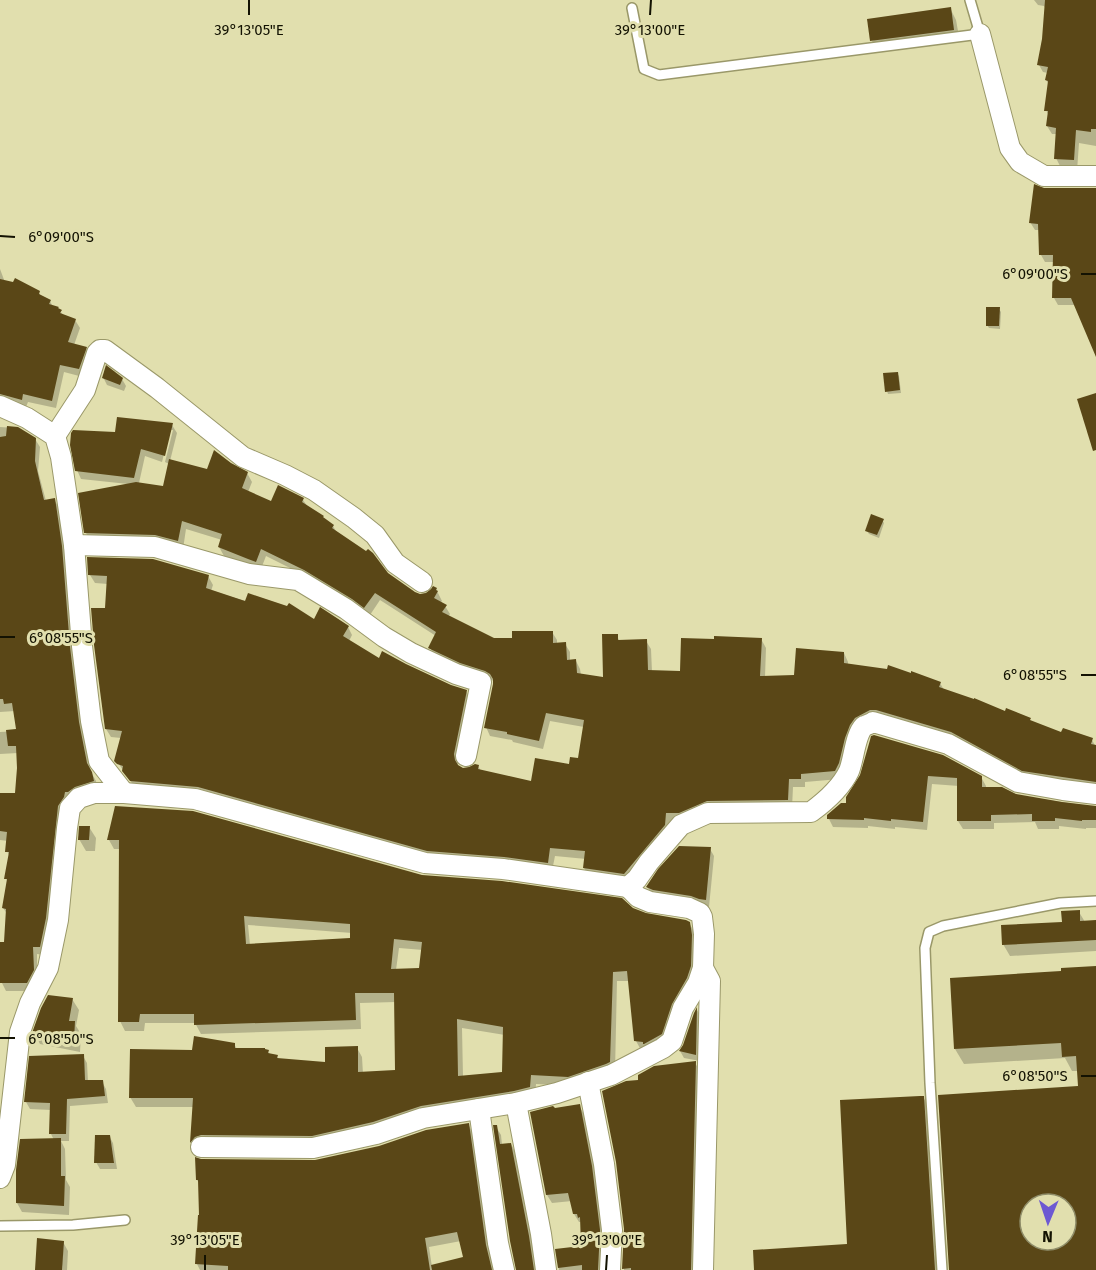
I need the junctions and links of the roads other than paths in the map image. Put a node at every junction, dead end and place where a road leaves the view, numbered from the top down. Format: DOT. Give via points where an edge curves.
graph roads {
  1 [pos="970,0"];
  2 [pos="632,8"];
  3 [pos="980,34"];
  4 [pos="1096,176"];
  5 [pos="0,406"];
  6 [pos="54,436"];
  7 [pos="74,545"];
  8 [pos="422,582"];
  9 [pos="465,756"];
  10 [pos="123,793"];
  11 [pos="1096,794"];
  12 [pos="628,887"];
  13 [pos="1096,901"];
  14 [pos="703,968"];
  15 [pos="588,1082"];
  16 [pos="516,1103"];
  17 [pos="479,1109"];
  18 [pos="201,1148"];
  19 [pos="0,1178"];
  20 [pos="125,1220"];
  21 [pos="0,1226"];
  22 [pos="504,1270"];
  23 [pos="546,1270"];
  24 [pos="610,1270"];
  25 [pos="703,1270"];
  26 [pos="942,1270"];
  1 -- 3 [label="lane"];
  2 -- 3 [label="lane" via="644,69 659,75"];
  3 -- 4 [label="street" via="1010,148 1020,162 1044,176"];
  5 -- 6 [label="street"];
  6 -- 7 [label="street" via="61,457"];
  6 -- 8 [label="street" via="85,390 97,352 105,350 243,457 314,490 354,518 375,535 395,563"];
  7 -- 9 [label="street" via="155,548 249,574 298,580 411,653 481,682"];
  7 -- 10 [label="street" via="91,721 99,760"];
  10 -- 12 [label="street" via="195,799 425,863 503,869"];
  10 -- 19 [label="street" via="94,793 79,798 70,808 58,920 48,968 20,1032 5,1165"];
  11 -- 12 [label="street" via="1018,782 948,744 873,722 860,733 849,771 837,789 811,812 708,813 681,825"];
  12 -- 14 [label="street" via="650,902 700,913"];
  13 -- 26 [label="lane" via="1060,903 929,932 925,948 928,1049"];
  14 -- 15 [label="street" via="672,1041 611,1076"];
  14 -- 25 [label="street" via="710,981"];
  15 -- 16 [label="street"];
  15 -- 24 [label="street" via="612,1230"];
  16 -- 17 [label="street"];
  16 -- 23 [label="street"];
  17 -- 18 [label="street" via="423,1118 376,1134 313,1148"];
  17 -- 22 [label="street"];
  20 -- 21 [label="lane"];
}
